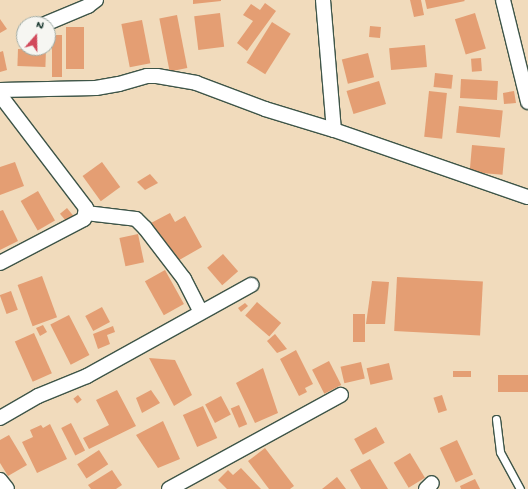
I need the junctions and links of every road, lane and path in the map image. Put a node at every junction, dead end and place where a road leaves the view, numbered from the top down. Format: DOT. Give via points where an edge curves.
graph roads {
  1 [pos="96,0"];
  2 [pos="323,0"];
  3 [pos="503,0"];
  4 [pos="56,19"];
  5 [pos="0,90"];
  6 [pos="0,95"];
  7 [pos="528,102"];
  8 [pos="334,130"];
  9 [pos="528,197"];
  10 [pos="86,213"];
  11 [pos="0,263"];
  12 [pos="251,285"];
  13 [pos="200,312"];
  14 [pos="341,395"];
  15 [pos="0,418"];
  16 [pos="496,419"];
  17 [pos="0,480"];
  18 [pos="7,489"];
  19 [pos="169,489"];
  20 [pos="520,489"];
  1 -- 4 [label="street"];
  2 -- 8 [label="street"];
  3 -- 7 [label="street"];
  5 -- 8 [label="street" via="96,88 157,76 196,83 265,109"];
  6 -- 10 [label="street" via="86,208"];
  8 -- 9 [label="street"];
  10 -- 11 [label="street" via="84,219"];
  10 -- 13 [label="street" via="136,220 184,279"];
  12 -- 13 [label="street"];
  13 -- 15 [label="street" via="87,376 38,396"];
  14 -- 19 [label="street"];
  16 -- 20 [label="lane" via="500,452"];
  17 -- 18 [label="street"];
}
